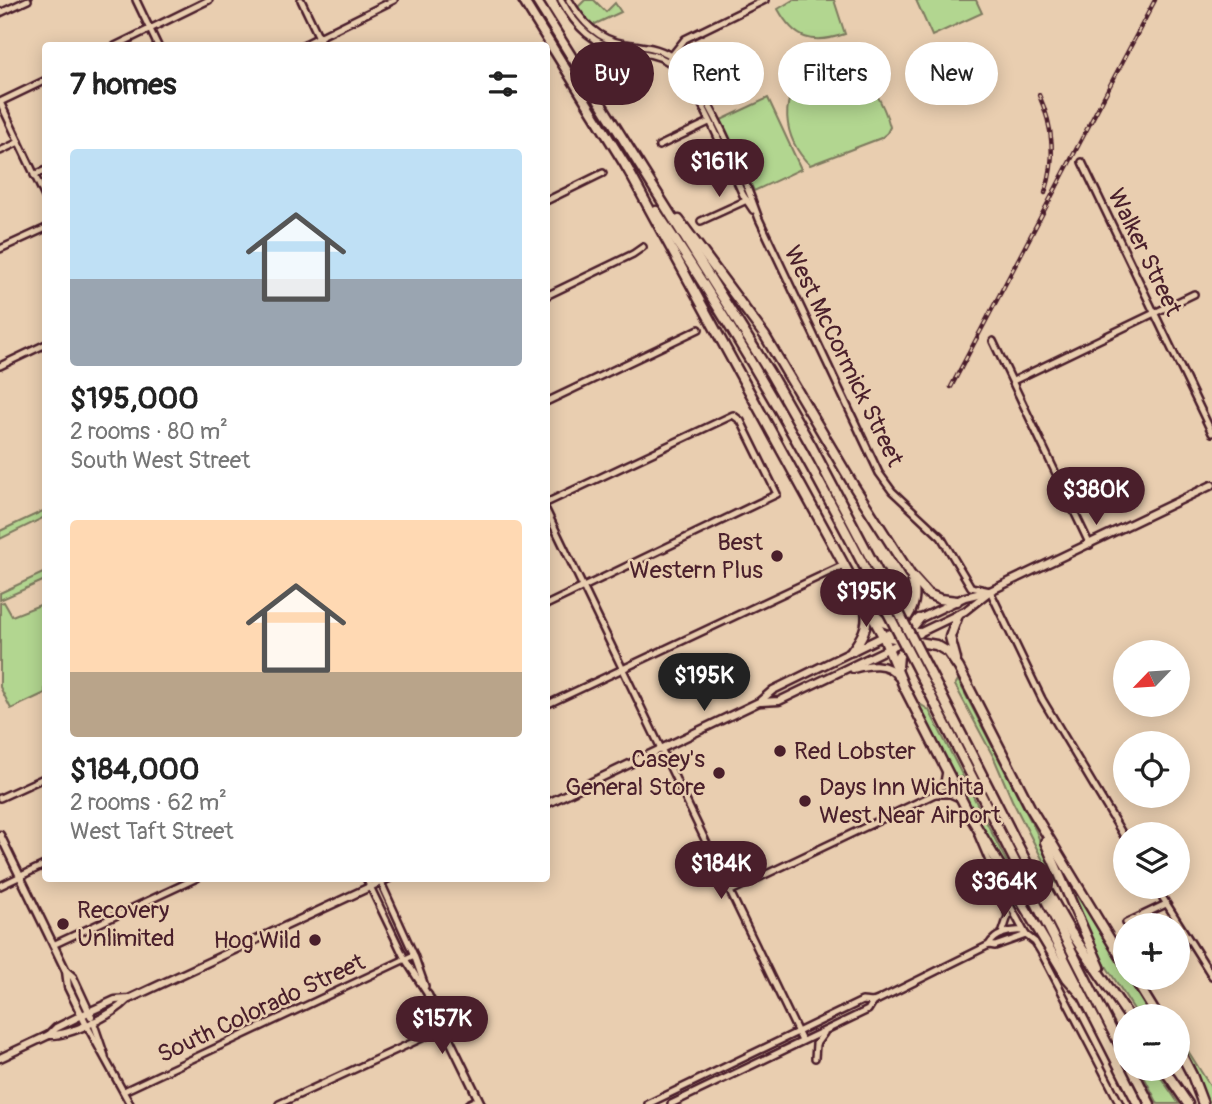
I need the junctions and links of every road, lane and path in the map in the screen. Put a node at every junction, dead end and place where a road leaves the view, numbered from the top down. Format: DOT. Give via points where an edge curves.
graph roads {
  1 [pos="27,0"];
  2 [pos="136,0"];
  3 [pos="209,0"];
  4 [pos="301,0"];
  5 [pos="394,0"];
  6 [pos="523,0"];
  7 [pos="536,0"];
  8 [pos="561,0"];
  9 [pos="569,0"];
  10 [pos="765,0"];
  11 [pos="0,13"];
  12 [pos="150,29"];
  13 [pos="319,37"];
  14 [pos="123,42"];
  15 [pos="156,42"];
  16 [pos="309,42"];
  17 [pos="321,42"];
  18 [pos="549,42"];
  19 [pos="683,42"];
  20 [pos="550,44"];
  21 [pos="668,57"];
  22 [pos="668,58"];
  23 [pos="42,81"];
  24 [pos="0,102"];
  25 [pos="700,105"];
  26 [pos="708,105"];
  27 [pos="709,122"];
  28 [pos="19,142"];
  29 [pos="659,146"];
  30 [pos="0,150"];
  31 [pos="1082,162"];
  32 [pos="626,166"];
  33 [pos="42,172"];
  34 [pos="603,173"];
  35 [pos="34,175"];
  36 [pos="42,191"];
  37 [pos="550,199"];
  38 [pos="747,200"];
  39 [pos="663,202"];
  40 [pos="759,219"];
  41 [pos="701,221"];
  42 [pos="42,230"];
  43 [pos="643,247"];
  44 [pos="0,249"];
  45 [pos="550,294"];
  46 [pos="1194,294"];
  47 [pos="1154,313"];
  48 [pos="699,329"];
  49 [pos="993,341"];
  50 [pos="42,346"];
  51 [pos="0,366"];
  52 [pos="1013,381"];
  53 [pos="550,400"];
  54 [pos="1212,433"];
  55 [pos="1212,485"];
  56 [pos="550,501"];
  57 [pos="550,518"];
  58 [pos="1090,545"];
  59 [pos="844,565"];
  60 [pos="910,574"];
  61 [pos="855,585"];
  62 [pos="583,587"];
  63 [pos="990,591"];
  64 [pos="957,601"];
  65 [pos="864,602"];
  66 [pos="550,603"];
  67 [pos="912,610"];
  68 [pos="958,615"];
  69 [pos="919,619"];
  70 [pos="883,623"];
  71 [pos="904,634"];
  72 [pos="883,636"];
  73 [pos="921,637"];
  74 [pos="891,647"];
  75 [pos="852,651"];
  76 [pos="899,655"];
  77 [pos="959,668"];
  78 [pos="623,669"];
  79 [pos="838,673"];
  80 [pos="900,677"];
  81 [pos="904,687"];
  82 [pos="759,702"];
  83 [pos="550,703"];
  84 [pos="662,749"];
  85 [pos="975,760"];
  86 [pos="946,770"];
  87 [pos="42,779"];
  88 [pos="935,794"];
  89 [pos="0,799"];
  90 [pos="961,800"];
  91 [pos="550,802"];
  92 [pos="1030,807"];
  93 [pos="969,814"];
  94 [pos="1115,822"];
  95 [pos="0,835"];
  96 [pos="42,866"];
  97 [pos="20,876"];
  98 [pos="188,882"];
  99 [pos="368,882"];
  100 [pos="378,882"];
  101 [pos="381,882"];
  102 [pos="0,886"];
  103 [pos="1000,887"];
  104 [pos="370,888"];
  105 [pos="731,891"];
  106 [pos="1164,899"];
  107 [pos="1167,904"];
  108 [pos="1148,913"];
  109 [pos="397,919"];
  110 [pos="388,924"];
  111 [pos="1002,934"];
  112 [pos="1026,935"];
  113 [pos="1113,944"];
  114 [pos="53,945"];
  115 [pos="989,945"];
  116 [pos="414,956"];
  117 [pos="405,960"];
  118 [pos="65,971"];
  119 [pos="1212,976"];
  120 [pos="428,995"];
  121 [pos="1082,995"];
  122 [pos="128,999"];
  123 [pos="873,1002"];
  124 [pos="1120,1003"];
  125 [pos="89,1012"];
  126 [pos="82,1016"];
  127 [pos="89,1022"];
  128 [pos="444,1028"];
  129 [pos="826,1030"];
  130 [pos="798,1032"];
  131 [pos="1113,1032"];
  132 [pos="49,1035"];
  133 [pos="803,1041"];
  134 [pos="0,1058"];
  135 [pos="815,1058"];
  136 [pos="1190,1071"];
  137 [pos="1138,1081"];
  138 [pos="1172,1081"];
  139 [pos="124,1091"];
  140 [pos="480,1102"];
  141 [pos="130,1104"];
  142 [pos="279,1104"];
  143 [pos="468,1104"];
  144 [pos="648,1104"];
  145 [pos="671,1104"];
  146 [pos="1120,1104"];
  147 [pos="1138,1104"];
  148 [pos="1150,1104"];
  149 [pos="1188,1104"];
  150 [pos="1203,1104"];
  1 -- 11 [label="street"];
  2 -- 12 [label="street"];
  3 -- 12 [label="street"];
  4 -- 13 [label="street"];
  5 -- 13 [label="street"];
  6 -- 18 [label="highway"];
  7 -- 39 [label="highway"];
  8 -- 22 [label="street" via="579,28 596,41"];
  9 -- 21 [label="street" via="598,34"];
  10 -- 19 [label="street"];
  12 -- 14 [label="street"];
  12 -- 15 [label="street"];
  13 -- 16 [label="street"];
  13 -- 17 [label="street"];
  20 -- 32 [label="highway"];
  23 -- 24 [label="street"];
  24 -- 28 [label="street"];
  25 -- 27 [label="street, West McCormick Street"];
  26 -- 40 [label="street, West McCormick Street"];
  27 -- 29 [label="street"];
  27 -- 38 [label="street, West McCormick Street"];
  28 -- 30 [label="street"];
  28 -- 35 [label="street"];
  31 -- 47 [label="street, Walker Street"];
  32 -- 59 [label="highway"];
  32 -- 121 [label="highway, bridge" via="776,404 829,498"];
  33 -- 35 [label="street"];
  34 -- 37 [label="street"];
  35 -- 36 [label="street"];
  38 -- 40 [label="street, West McCormick Street"];
  38 -- 41 [label="street"];
  39 -- 60 [label="highway" via="753,318"];
  39 -- 85 [label="highway, bridge" via="812,447"];
  40 -- 63 [label="street, West McCormick Street" via="879,473 941,537 971,587"];
  42 -- 44 [label="street"];
  43 -- 45 [label="street"];
  46 -- 47 [label="street"];
  47 -- 52 [label="street"];
  47 -- 54 [label="street, Walker Street"];
  48 -- 53 [label="street"];
  49 -- 52 [label="street"];
  50 -- 51 [label="street"];
  52 -- 58 [label="street"];
  55 -- 58 [label="main road"];
  56 -- 62 [label="street" via="733,415 777,494"];
  57 -- 62 [label="street"];
  58 -- 63 [label="main road"];
  59 -- 61 [label="highway"];
  59 -- 78 [label="street"];
  60 -- 64 [label="highway" via="928,594"];
  60 -- 67 [label="highway" via="915,592"];
  61 -- 65 [label="highway"];
  61 -- 75 [label="highway" via="867,616 863,636"];
  62 -- 66 [label="street"];
  62 -- 78 [label="street"];
  63 -- 64 [label="main road"];
  63 -- 68 [label="main road"];
  63 -- 94 [label="street" via="1042,699"];
  64 -- 69 [label="main road"];
  65 -- 70 [label="highway"];
  65 -- 72 [label="highway"];
  67 -- 70 [label="highway" via="901,623"];
  67 -- 71 [label="highway"];
  68 -- 73 [label="main road"];
  68 -- 77 [label="highway" via="950,637"];
  69 -- 71 [label="highway"];
  70 -- 71 [label="highway"];
  71 -- 72 [label="highway"];
  71 -- 73 [label="highway"];
  71 -- 74 [label="highway"];
  71 -- 76 [label="highway"];
  72 -- 74 [label="highway"];
  72 -- 75 [label="main road"];
  73 -- 76 [label="highway"];
  73 -- 77 [label="highway" via="948,652"];
  74 -- 79 [label="main road"];
  74 -- 80 [label="highway"];
  75 -- 82 [label="main road" via="773,690"];
  76 -- 80 [label="highway"];
  77 -- 92 [label="highway"];
  78 -- 83 [label="street"];
  78 -- 84 [label="street"];
  79 -- 81 [label="main road" via="880,666 893,671"];
  79 -- 82 [label="main road" via="779,701"];
  80 -- 81 [label="highway"];
  81 -- 86 [label="highway"];
  82 -- 84 [label="main road"];
  84 -- 91 [label="main road"];
  84 -- 105 [label="street"];
  85 -- 124 [label="highway" via="1057,908"];
  85 -- 131 [label="highway"];
  86 -- 88 [label="street" via="944,783"];
  86 -- 90 [label="highway"];
  87 -- 89 [label="street"];
  88 -- 90 [label="street"];
  88 -- 105 [label="street"];
  90 -- 93 [label="highway"];
  92 -- 113 [label="highway"];
  92 -- 124 [label="highway" via="1089,946"];
  93 -- 103 [label="street"];
  93 -- 121 [label="highway" via="1067,978"];
  95 -- 97 [label="main road"];
  96 -- 97 [label="street"];
  97 -- 102 [label="street"];
  97 -- 114 [label="main road"];
  98 -- 114 [label="street"];
  99 -- 104 [label="street"];
  100 -- 104 [label="main road"];
  101 -- 109 [label="street"];
  103 -- 111 [label="street" via="1008,916"];
  103 -- 112 [label="street"];
  104 -- 110 [label="street"];
  104 -- 122 [label="main road"];
  105 -- 130 [label="street"];
  106 -- 107 [label="street"];
  107 -- 108 [label="street"];
  107 -- 119 [label="street"];
  109 -- 110 [label="street"];
  109 -- 116 [label="street"];
  110 -- 117 [label="street"];
  111 -- 112 [label="street" via="1022,931"];
  111 -- 115 [label="street"];
  112 -- 115 [label="street"];
  112 -- 146 [label="street" via="1041,952"];
  114 -- 118 [label="main road"];
  115 -- 123 [label="street"];
  116 -- 117 [label="street, South Colorado Street"];
  116 -- 120 [label="street"];
  117 -- 120 [label="street"];
  117 -- 139 [label="street, South Colorado Street"];
  118 -- 125 [label="main road" via="73,977"];
  118 -- 126 [label="main road"];
  120 -- 128 [label="main road"];
  121 -- 147 [label="highway"];
  122 -- 125 [label="main road"];
  122 -- 127 [label="main road" via="117,1010"];
  123 -- 129 [label="street" via="867,1010"];
  123 -- 130 [label="street" via="863,1002"];
  125 -- 126 [label="main road"];
  125 -- 127 [label="main road"];
  126 -- 127 [label="main road"];
  126 -- 132 [label="main road"];
  127 -- 132 [label="main road"];
  127 -- 139 [label="street" via="98,1049"];
  128 -- 140 [label="main road"];
  128 -- 142 [label="street"];
  129 -- 133 [label="street"];
  129 -- 135 [label="street" via="816,1044"];
  130 -- 133 [label="street"];
  130 -- 144 [label="street"];
  132 -- 134 [label="main road"];
  133 -- 145 [label="street"];
  136 -- 150 [label="highway"];
  137 -- 148 [label="highway"];
  138 -- 149 [label="highway"];
  139 -- 141 [label="street"];
  140 -- 143 [label="street"];
}
